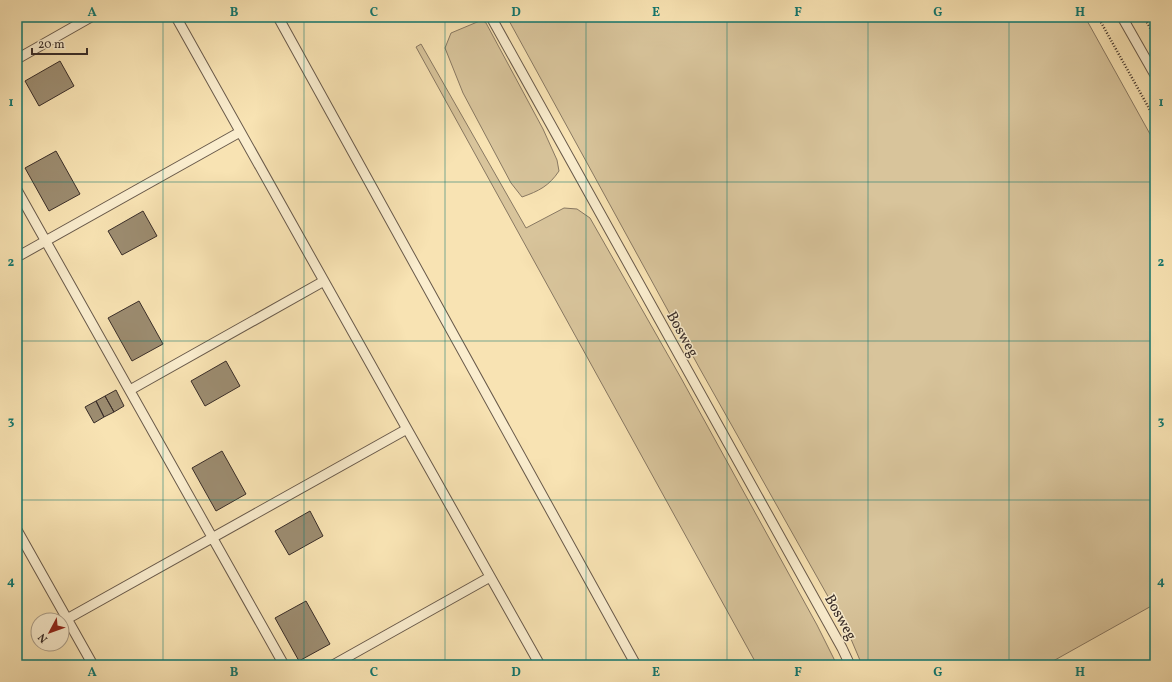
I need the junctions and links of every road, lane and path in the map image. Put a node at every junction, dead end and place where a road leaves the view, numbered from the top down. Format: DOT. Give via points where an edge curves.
graph roads {
  1 [pos="91,17"];
  2 [pos="176,17"];
  3 [pos="278,17"];
  4 [pos="491,17"];
  5 [pos="1098,17"];
  6 [pos="1122,17"];
  7 [pos="1144,17"];
  8 [pos="1155,37"];
  9 [pos="17,59"];
  10 [pos="1155,75"];
  11 [pos="1155,119"];
  12 [pos="240,132"];
  13 [pos="17,190"];
  14 [pos="46,241"];
  15 [pos="17,257"];
  16 [pos="324,282"];
  17 [pos="130,390"];
  18 [pos="407,429"];
  19 [pos="17,530"];
  20 [pos="212,538"];
  21 [pos="490,577"];
  22 [pos="63,612"];
  23 [pos="70,617"];
  24 [pos="70,624"];
  25 [pos="93,665"];
  26 [pos="284,665"];
  27 [pos="333,665"];
  28 [pos="540,665"];
  29 [pos="636,665"];
  30 [pos="850,665"];
  1 -- 9 [label="lane"];
  2 -- 12 [label="lane"];
  3 -- 29 [label="lane"];
  4 -- 30 [label="lane, Bosweg"];
  5 -- 11 [label="path"];
  6 -- 10 [label="lane"];
  7 -- 8 [label="path"];
  12 -- 14 [label="lane"];
  12 -- 16 [label="lane"];
  13 -- 14 [label="lane"];
  14 -- 15 [label="lane"];
  14 -- 17 [label="lane"];
  16 -- 17 [label="lane"];
  16 -- 18 [label="lane"];
  17 -- 20 [label="lane"];
  18 -- 20 [label="lane"];
  18 -- 21 [label="lane"];
  19 -- 22 [label="lane"];
  20 -- 23 [label="lane"];
  20 -- 26 [label="lane"];
  21 -- 27 [label="lane"];
  21 -- 28 [label="lane"];
  24 -- 25 [label="lane"];
}
